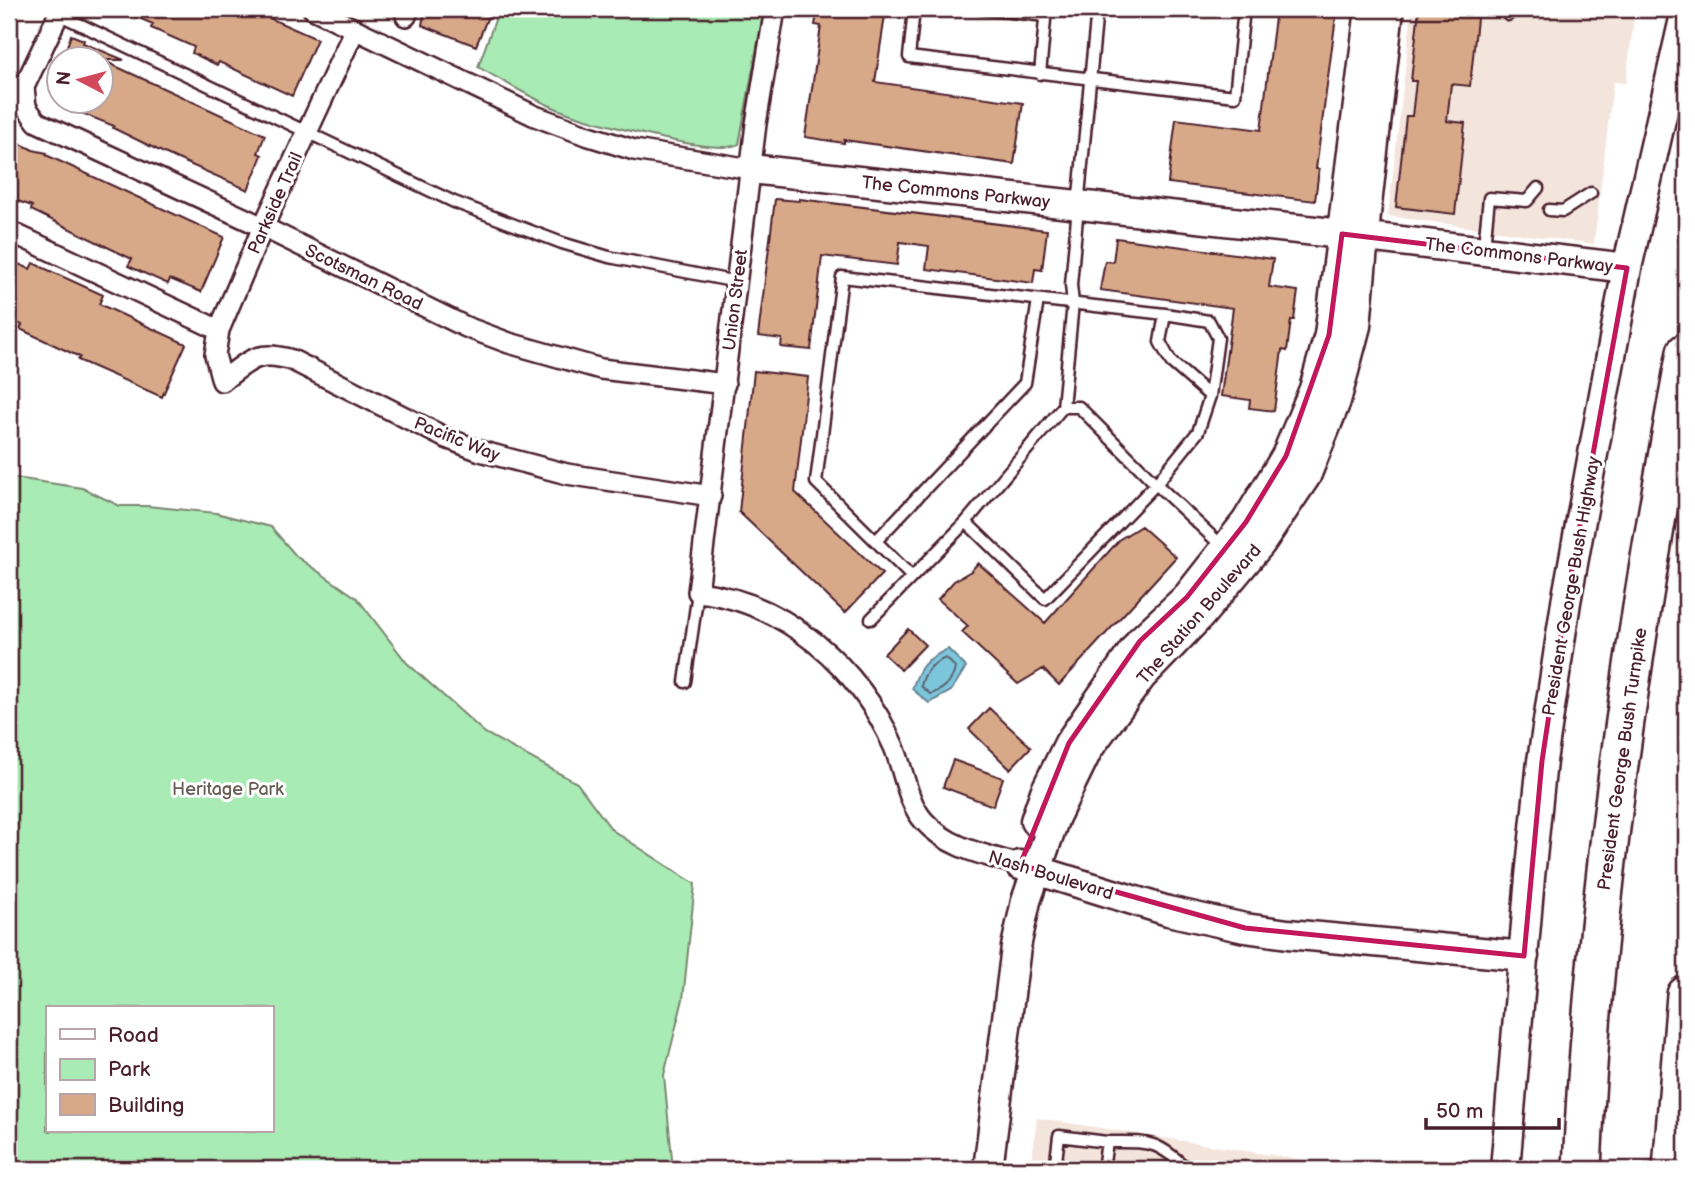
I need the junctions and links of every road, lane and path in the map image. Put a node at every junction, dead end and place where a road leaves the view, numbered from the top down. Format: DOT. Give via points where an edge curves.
graph roads {
  1 [pos="313,9"];
  2 [pos="775,9"];
  3 [pos="914,9"];
  4 [pos="982,9"];
  5 [pos="1097,9"];
  6 [pos="1244,9"];
  7 [pos="1370,9"];
  8 [pos="1390,9"];
  9 [pos="1686,10"];
  10 [pos="55,11"];
  11 [pos="1046,13"];
  12 [pos="355,29"];
  13 [pos="1040,74"];
  14 [pos="1090,80"];
  15 [pos="307,132"];
  16 [pos="751,169"];
  17 [pos="1538,188"];
  18 [pos="1591,193"];
  19 [pos="1078,206"];
  20 [pos="1549,210"];
  21 [pos="263,227"];
  22 [pos="9,231"];
  23 [pos="1353,235"];
  24 [pos="1484,251"];
  25 [pos="1627,268"];
  26 [pos="737,282"];
  27 [pos="1038,300"];
  28 [pos="1073,303"];
  29 [pos="1166,314"];
  30 [pos="219,330"];
  31 [pos="1686,352"];
  32 [pos="222,382"];
  33 [pos="725,384"];
  34 [pos="1210,396"];
  35 [pos="1063,407"];
  36 [pos="1156,484"];
  37 [pos="711,496"];
  38 [pos="966,522"];
  39 [pos="876,541"];
  40 [pos="1234,556"];
  41 [pos="912,577"];
  42 [pos="698,592"];
  43 [pos="871,619"];
  44 [pos="685,682"];
  45 [pos="1028,867"];
  46 [pos="1524,956"];
  47 [pos="1686,995"];
  48 [pos="1107,1142"];
  49 [pos="972,1169"];
  50 [pos="988,1169"];
  51 [pos="1055,1169"];
  52 [pos="1104,1169"];
  53 [pos="1187,1169"];
  54 [pos="1505,1169"];
  55 [pos="1582,1169"];
  56 [pos="1672,1169"];
  1 -- 12 [label="street, The Commons Parkway"];
  2 -- 16 [label="street, Union Street"];
  3 -- 13 [label="lane" via="909,57"];
  4 -- 11 [label="lane"];
  5 -- 14 [label="lane"];
  6 -- 14 [label="lane" via="1234,96"];
  7 -- 23 [label="street, The Station Boulevard"];
  8 -- 23 [label="street, The Station Boulevard"];
  9 -- 25 [label="street, President George Bush Highway"];
  10 -- 15 [label="lane"];
  10 -- 21 [label="street, Scotsman Road" via="24,87 26,107 37,122"];
  11 -- 13 [label="lane"];
  12 -- 15 [label="street, Parkside Trail"];
  12 -- 16 [label="street, The Commons Parkway" via="535,116 586,135 634,150"];
  13 -- 14 [label="lane"];
  14 -- 19 [label="lane"];
  15 -- 21 [label="street, Parkside Trail"];
  15 -- 26 [label="lane" via="454,202 562,243"];
  16 -- 19 [label="street, The Commons Parkway"];
  16 -- 26 [label="street, Union Street"];
  17 -- 24 [label="lane" via="1527,201 1489,198"];
  18 -- 20 [label="lane" via="1563,211"];
  19 -- 23 [label="street, The Commons Parkway"];
  19 -- 28 [label="lane"];
  21 -- 30 [label="street, Parkside Trail"];
  21 -- 33 [label="street, Scotsman Road" via="466,327 509,343 601,369"];
  22 -- 30 [label="street"];
  23 -- 24 [label="street, The Commons Parkway"];
  23 -- 40 [label="street, The Station Boulevard" via="1356,326 1336,401 1306,476 1261,543"];
  24 -- 25 [label="street, The Commons Parkway"];
  25 -- 46 [label="street, President George Bush Highway" via="1542,761"];
  26 -- 33 [label="street, Union Street"];
  27 -- 28 [label="lane"];
  27 -- 39 [label="lane" via="1025,383"];
  27 -- 39 [label="lane" via="842,277 816,482"];
  28 -- 29 [label="lane"];
  28 -- 35 [label="lane"];
  29 -- 34 [label="lane" via="1160,342 1171,362"];
  29 -- 34 [label="lane" via="1209,321 1218,338"];
  30 -- 32 [label="street, Parkside Trail" via="215,355"];
  31 -- 55 [label="highway, President George Bush Turnpike" via="1619,763 1599,928"];
  32 -- 37 [label="street, Pacific Way" via="253,359 271,354 480,451 580,476"];
  33 -- 37 [label="street, Union Street"];
  34 -- 36 [label="lane" via="1198,432"];
  35 -- 36 [label="lane" via="1079,407"];
  35 -- 38 [label="lane"];
  36 -- 38 [label="lane" via="1045,599"];
  36 -- 40 [label="lane"];
  37 -- 42 [label="street, Union Street"];
  38 -- 41 [label="lane"];
  39 -- 41 [label="lane"];
  40 -- 45 [label="street, The Station Boulevard" via="1200,616 1142,676 1088,749"];
  41 -- 43 [label="lane"];
  42 -- 44 [label="lane"];
  42 -- 45 [label="street, Nash Boulevard" via="756,605 814,642 855,683 884,727 923,820 951,843"];
  45 -- 46 [label="street, Nash Boulevard" via="1168,911 1245,928"];
  45 -- 49 [label="street, The Station Boulevard" via="1006,907"];
  45 -- 50 [label="street, The Station Boulevard"];
  46 -- 54 [label="street, President George Bush Highway"];
  47 -- 56 [label="highway"];
  48 -- 51 [label="lane" via="1059,1136"];
  48 -- 52 [label="lane"];
  48 -- 53 [label="lane" via="1148,1142 1169,1151"];
}
